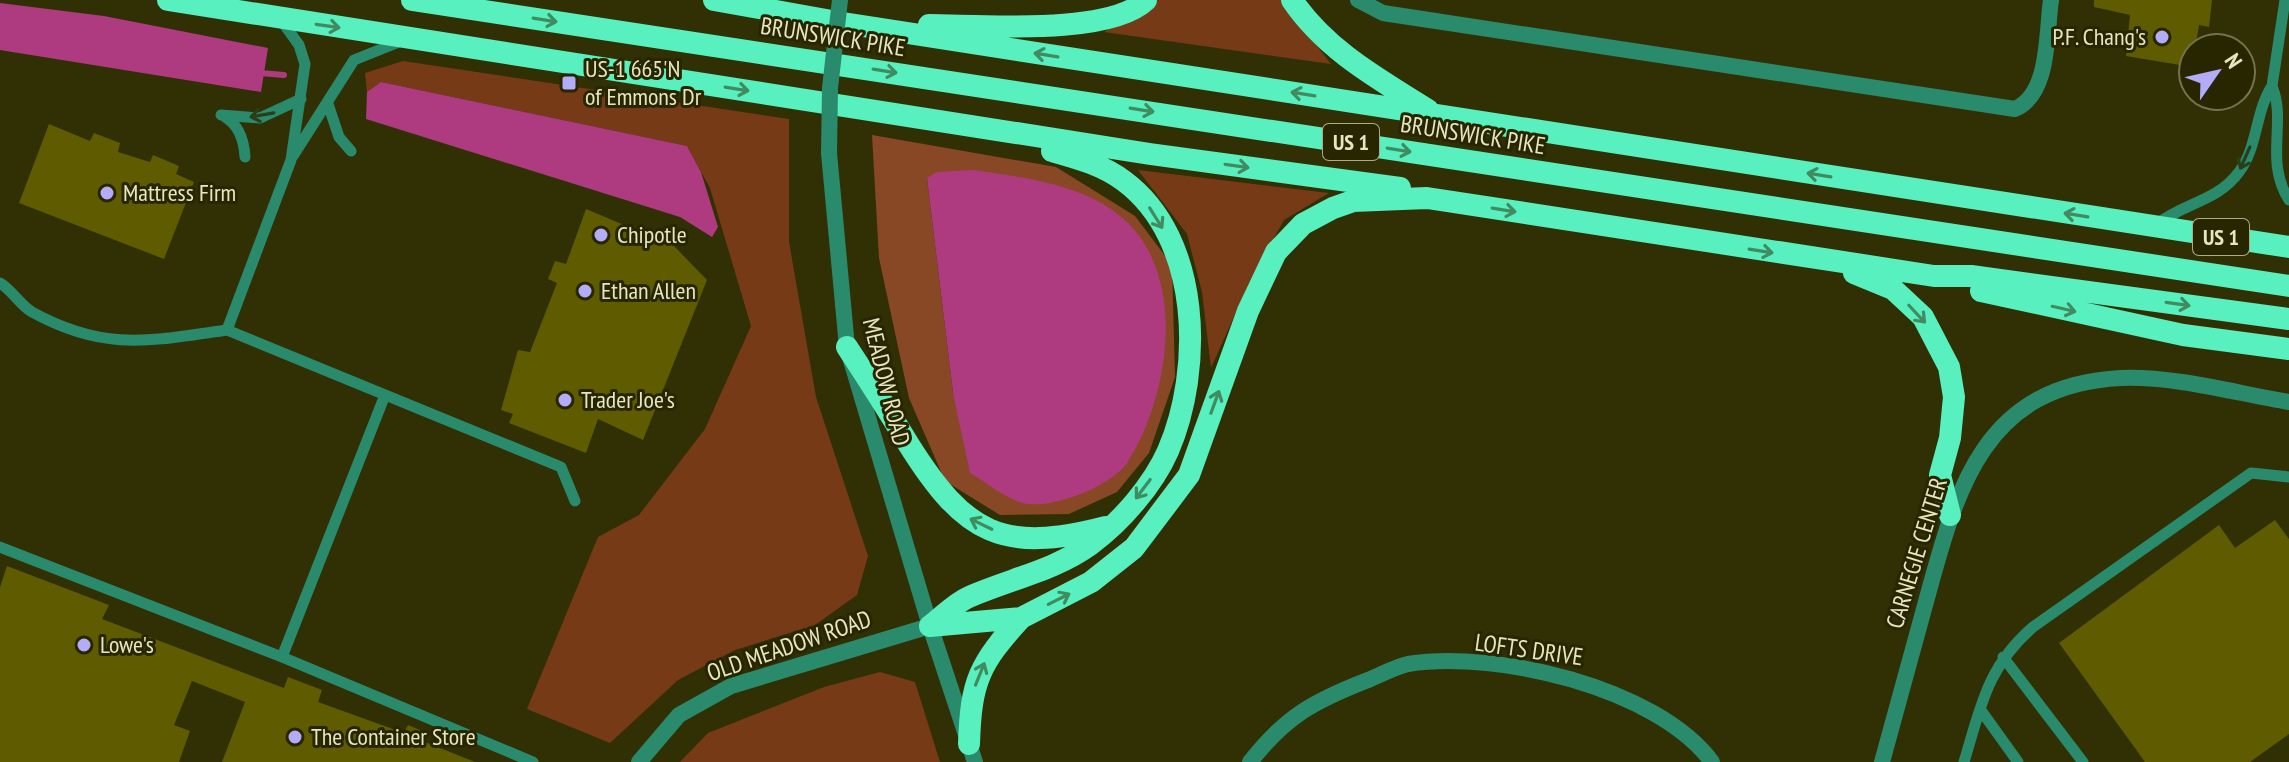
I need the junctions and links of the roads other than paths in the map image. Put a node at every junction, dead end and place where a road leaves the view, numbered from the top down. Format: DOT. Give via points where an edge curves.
graph roads {
  1 [pos="168,0"];
  2 [pos="412,0"];
  3 [pos="714,0"];
  4 [pos="840,0"];
  5 [pos="1146,0"];
  6 [pos="1292,0"];
  7 [pos="1358,0"];
  8 [pos="2051,0"];
  9 [pos="2285,0"];
  10 [pos="280,19"];
  11 [pos="843,23"];
  12 [pos="411,38"];
  13 [pos="2272,86"];
  14 [pos="301,99"];
  15 [pos="328,104"];
  16 [pos="1436,115"];
  17 [pos="966,125"];
  18 [pos="351,151"];
  19 [pos="245,157"];
  20 [pos="291,160"];
  21 [pos="1427,198"];
  22 [pos="2289,200"];
  23 [pos="2153,227"];
  24 [pos="2289,247"];
  25 [pos="1827,261"];
  26 [pos="1934,276"];
  27 [pos="0,283"];
  28 [pos="2289,286"];
  29 [pos="2289,319"];
  30 [pos="227,330"];
  31 [pos="847,347"];
  32 [pos="2289,349"];
  33 [pos="385,395"];
  34 [pos="2289,402"];
  35 [pos="2289,477"];
  36 [pos="575,501"];
  37 [pos="1950,515"];
  38 [pos="1111,525"];
  39 [pos="0,547"];
  40 [pos="1021,618"];
  41 [pos="930,626"];
  42 [pos="282,657"];
  43 [pos="2003,657"];
  44 [pos="1980,709"];
  45 [pos="972,753"];
  46 [pos="507,757"];
  47 [pos="533,762"];
  48 [pos="639,762"];
  49 [pos="1250,762"];
  50 [pos="1712,762"];
  51 [pos="1882,762"];
  52 [pos="1964,762"];
  53 [pos="2018,762"];
  54 [pos="2083,762"];
  1 -- 10 [label="highway"];
  2 -- 28 [label="highway, BRUNSWICK PIKE / US 1, one-way"];
  3 -- 11 [label="highway, BRUNSWICK PIKE / US 1"];
  4 -- 31 [label="street, MEADOW ROAD, bridge" via="829,153"];
  5 -- 11 [label="highway" via="1098,22"];
  6 -- 16 [label="highway" via="1346,58"];
  7 -- 8 [label="street" via="1383,13 2015,109 2038,90"];
  9 -- 13 [label="lane"];
  10 -- 12 [label="highway, one-way"];
  10 -- 14 [label="lane" via="305,64"];
  16 -- 11 [label="highway, BRUNSWICK PIKE / US 1, one-way"];
  12 -- 15 [label="lane" via="354,60"];
  12 -- 17 [label="highway, one-way"];
  13 -- 22 [label="lane" via="2277,99 2274,149"];
  13 -- 23 [label="lane, one-way" via="2241,170 2211,197 2177,208"];
  14 -- 19 [label="lane, one-way" via="260,118 221,115 233,122"];
  14 -- 20 [label="lane"];
  15 -- 18 [label="lane" via="339,137"];
  15 -- 20 [label="lane"];
  23 -- 16 [label="highway, BRUNSWICK PIKE / US 1, one-way"];
  17 -- 21 [label="highway, one-way" via="1413,189"];
  17 -- 38 [label="highway, one-way" via="1092,163 1125,181 1146,202 1170,242 1191,317 1181,407 1168,452 1144,491"];
  20 -- 30 [label="lane"];
  21 -- 25 [label="highway, one-way"];
  40 -- 21 [label="highway, one-way" via="1091,582 1134,548 1189,475 1248,311 1276,252 1303,224 1353,201"];
  23 -- 24 [label="highway, BRUNSWICK PIKE / US 1"];
  25 -- 26 [label="highway"];
  25 -- 37 [label="highway, one-way" via="1893,289 1923,317 1937,339 1954,397 1940,475"];
  26 -- 29 [label="highway, one-way" via="1971,276"];
  26 -- 32 [label="highway, one-way" via="2183,335"];
  27 -- 30 [label="lane" via="29,310 70,330 121,342"];
  30 -- 33 [label="lane"];
  38 -- 31 [label="highway, one-way" via="1035,539 1004,534 958,512 924,469"];
  31 -- 41 [label="street, MEADOW ROAD"];
  33 -- 36 [label="lane" via="561,467"];
  33 -- 42 [label="lane"];
  34 -- 37 [label="street, CARNEGIE CENTER" via="2123,378 2058,391 2030,405 1985,445 1969,468"];
  35 -- 43 [label="lane" via="2251,473 2235,483 2033,627"];
  37 -- 51 [label="street, CARNEGIE CENTER"];
  38 -- 41 [label="highway" via="1091,544 1047,569 967,598"];
  39 -- 42 [label="lane"];
  40 -- 41 [label="highway"];
  45 -- 40 [label="highway, one-way" via="971,697 989,653"];
  41 -- 45 [label="street, MEADOW ROAD"];
  41 -- 48 [label="street, OLD MEADOW ROAD" via="731,686 679,715"];
  42 -- 46 [label="lane"];
  43 -- 44 [label="lane"];
  43 -- 54 [label="lane"];
  44 -- 52 [label="lane"];
  44 -- 53 [label="lane"];
  46 -- 47 [label="lane"];
  49 -- 50 [label="street, LOFTS DRIVE" via="1314,700 1407,664 1488,663 1593,683 1652,712"];
}
